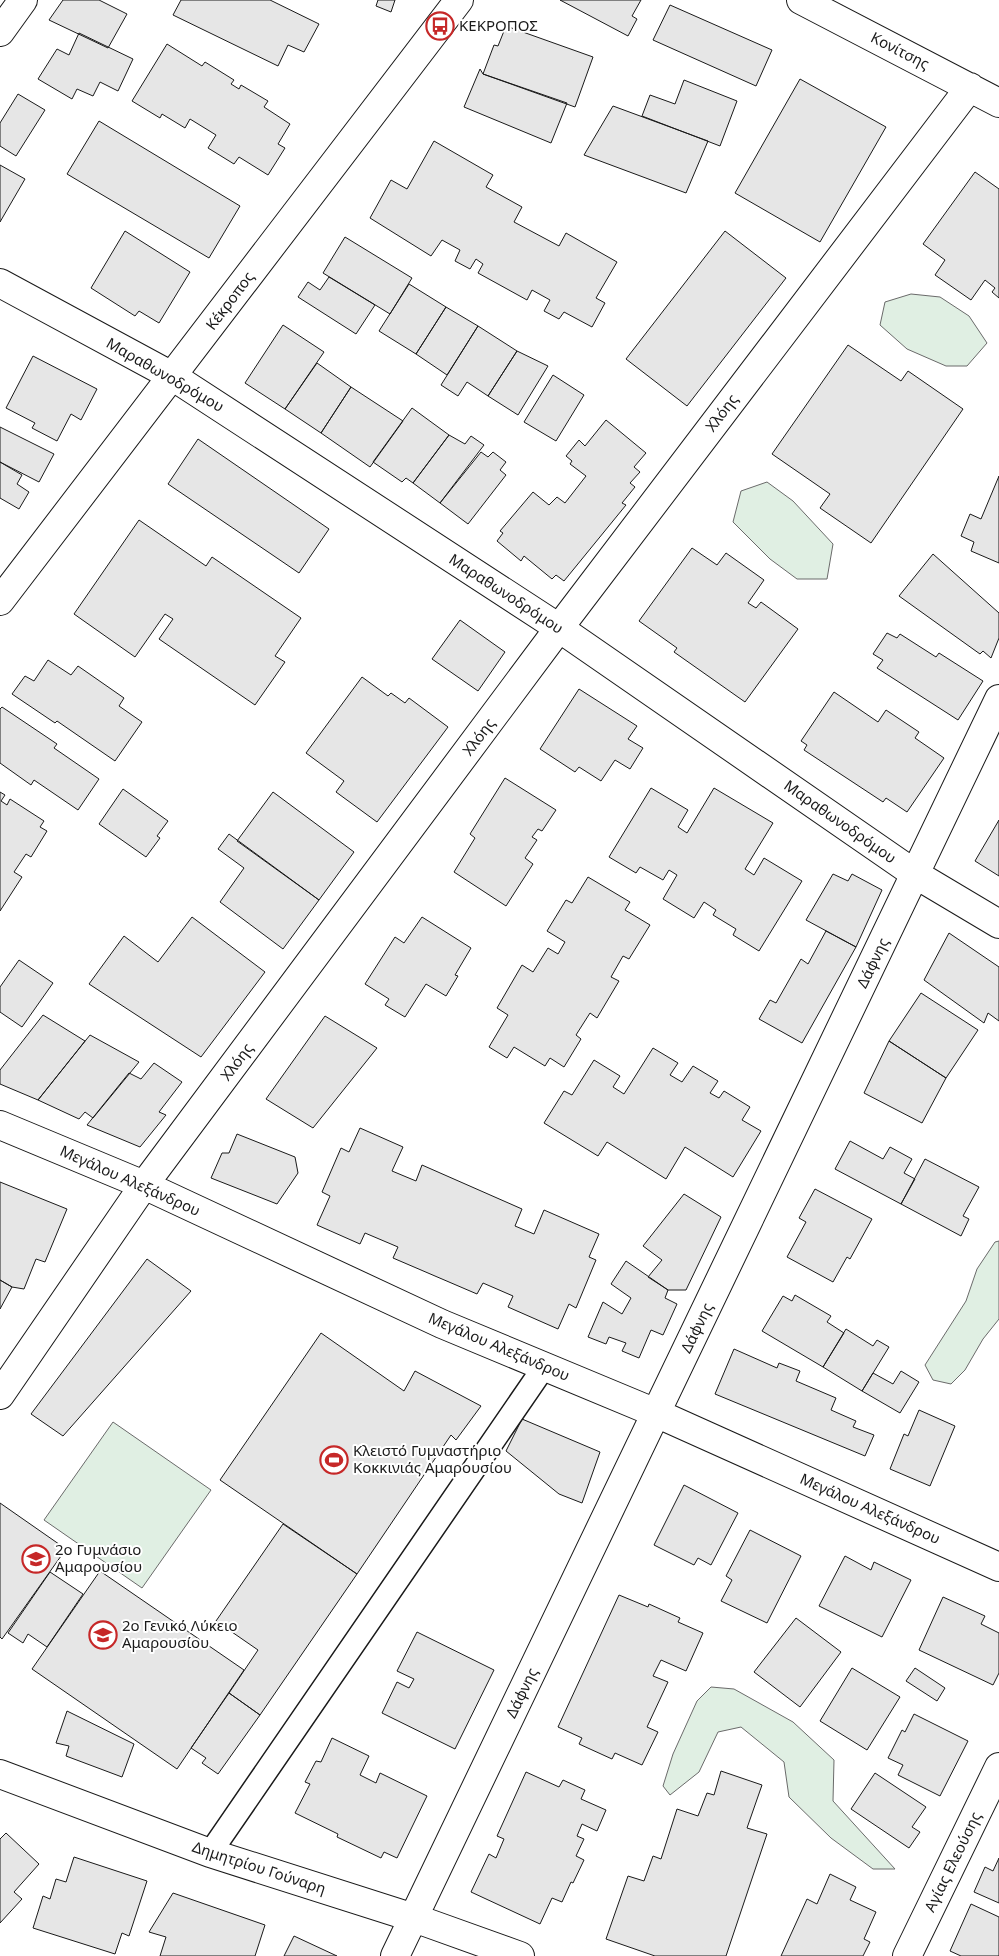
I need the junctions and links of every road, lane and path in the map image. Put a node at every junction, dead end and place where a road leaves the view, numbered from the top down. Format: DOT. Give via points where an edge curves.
graph roads {
  1 [pos="23,0"];
  2 [pos="459,0"];
  3 [pos="802,0"];
  4 [pos="0,32"];
  5 [pos="970,87"];
  6 [pos="999,103"];
  7 [pos="0,283"];
  8 [pos="172,376"];
  9 [pos="0,601"];
  10 [pos="559,628"];
  11 [pos="999,699"];
  12 [pos="915,874"];
  13 [pos="999,924"];
  14 [pos="0,1125"];
  15 [pos="144,1185"];
  16 [pos="544,1367"];
  17 [pos="0,1395"];
  18 [pos="656,1413"];
  19 [pos="999,1567"];
  20 [pos="999,1767"];
  21 [pos="0,1774"];
  22 [pos="210,1853"];
  23 [pos="414,1918"];
  24 [pos="395,1956"];
  25 [pos="520,1956"];
  26 [pos="907,1956"];
  1 -- 4 [label="street"];
  2 -- 8 [label="street, Κέκροπος"];
  3 -- 5 [label="street, Κονίτσης"];
  5 -- 6 [label="street, Κονίτσης"];
  5 -- 10 [label="street, Χλόης"];
  7 -- 8 [label="street, Μαραθωνοδρόμου"];
  8 -- 9 [label="street, Κέκροπος"];
  8 -- 10 [label="street, Μαραθωνοδρόμου"];
  10 -- 12 [label="street, Μαραθωνοδρόμου"];
  10 -- 15 [label="street, Χλόης"];
  11 -- 12 [label="street, Δάφνης"];
  12 -- 13 [label="street, Μαραθωνοδρόμου"];
  12 -- 18 [label="street, Δάφνης"];
  14 -- 15 [label="street, Μεγάλου Αλεξάνδρου"];
  15 -- 16 [label="street, Μεγάλου Αλεξάνδρου" via="442,1324"];
  15 -- 17 [label="street, Χλόης"];
  16 -- 18 [label="street, Μεγάλου Αλεξάνδρου"];
  16 -- 22 [label="street"];
  18 -- 19 [label="street, Μεγάλου Αλεξάνδρου"];
  18 -- 23 [label="street, Δάφνης"];
  20 -- 26 [label="street, Αγίας Ελεούσης"];
  21 -- 22 [label="street, Δημητρίου Γούναρη"];
  22 -- 23 [label="street, Δημητρίου Γούναρη"];
  23 -- 24 [label="street, Δάφνης"];
  23 -- 25 [label="street, Δημητρίου Γούναρη"];
}
